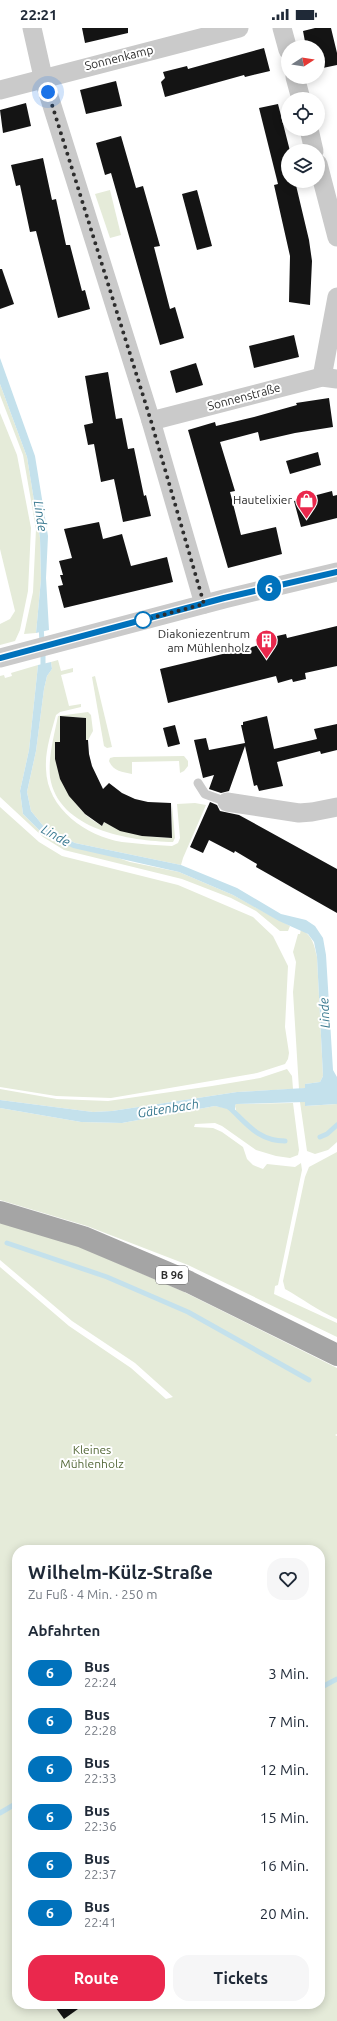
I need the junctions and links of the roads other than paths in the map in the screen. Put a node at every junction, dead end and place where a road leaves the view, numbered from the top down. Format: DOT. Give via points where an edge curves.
graph roads {
  1 [pos="32,28"];
  2 [pos="239,28"];
  3 [pos="282,28"];
  4 [pos="285,40"];
  5 [pos="43,78"];
  6 [pos="0,90"];
  7 [pos="324,188"];
  8 [pos="337,237"];
  9 [pos="337,297"];
  10 [pos="330,378"];
  11 [pos="151,421"];
  12 [pos="337,572"];
  13 [pos="204,604"];
  14 [pos="0,658"];
  15 [pos="198,783"];
  16 [pos="227,802"];
  17 [pos="337,807"];
  18 [pos="0,1212"];
  19 [pos="337,1355"];
  1 -- 5 [label="street"];
  2 -- 5 [label="street, Sonnenkamp"];
  3 -- 4 [label="street"];
  5 -- 6 [label="street, Sonnenkamp"];
  5 -- 11 [label="street"];
  7 -- 8 [label="street"];
  9 -- 10 [label="street"];
  10 -- 11 [label="street, Sonnenstraße"];
  11 -- 13 [label="street"];
  12 -- 13 [label="street"];
  13 -- 14 [label="street"];
  15 -- 16 [label="lane" via="205,794"];
  16 -- 17 [label="street" via="299,813"];
  18 -- 19 [label="main road, B 96" via="83,1237 189,1282"];
}
